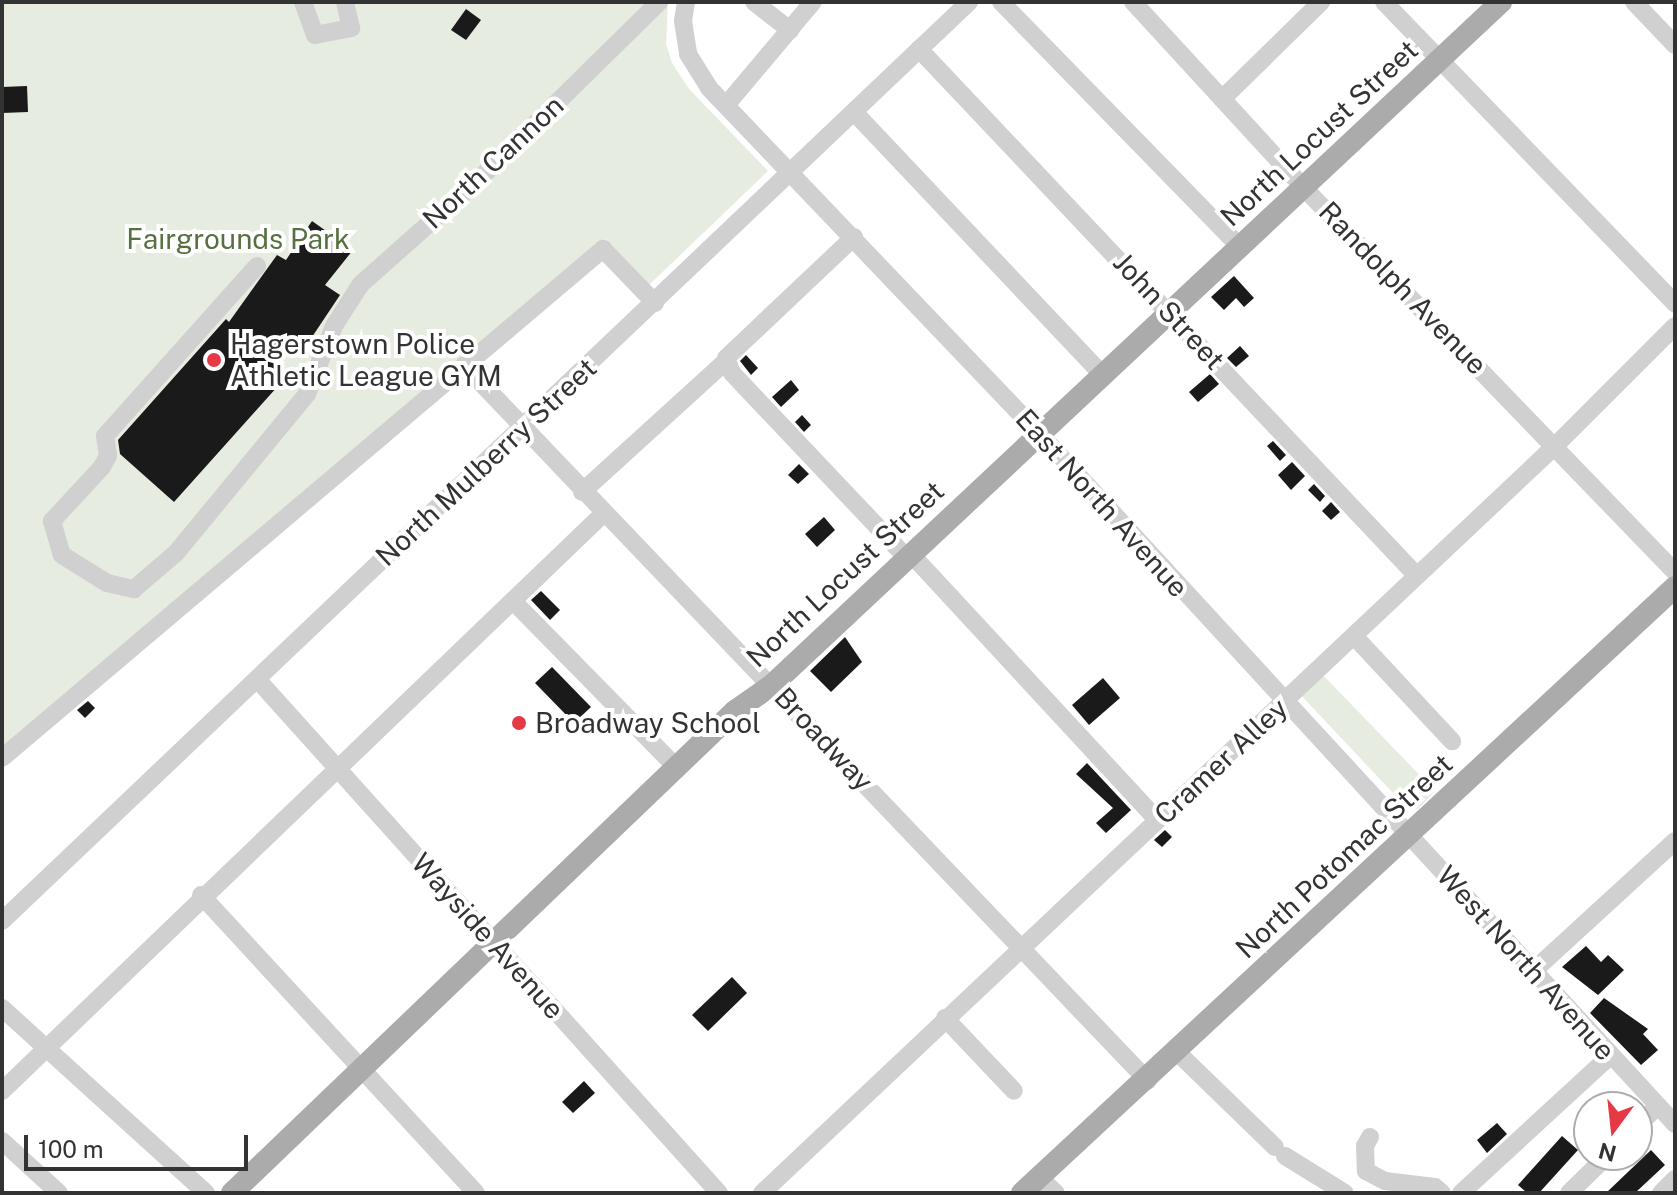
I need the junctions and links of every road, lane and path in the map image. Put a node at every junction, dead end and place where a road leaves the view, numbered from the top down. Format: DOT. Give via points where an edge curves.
graph roads {
  1 [pos="303,2"];
  2 [pos="345,2"];
  3 [pos="686,2"];
  4 [pos="754,2"];
  5 [pos="813,2"];
  6 [pos="969,2"];
  7 [pos="1001,2"];
  8 [pos="1133,2"];
  9 [pos="1321,2"];
  10 [pos="1384,2"];
  11 [pos="1501,2"];
  12 [pos="1634,2"];
  13 [pos="646,6"];
  14 [pos="790,30"];
  15 [pos="1675,45"];
  16 [pos="919,49"];
  17 [pos="1439,61"];
  18 [pos="1222,99"];
  19 [pos="727,104"];
  20 [pos="854,112"];
  21 [pos="792,173"];
  22 [pos="1304,188"];
  23 [pos="854,237"];
  24 [pos="1241,248"];
  25 [pos="257,266"];
  26 [pos="655,303"];
  27 [pos="1675,303"];
  28 [pos="1173,314"];
  29 [pos="1675,326"];
  30 [pos="727,360"];
  31 [pos="464,365"];
  32 [pos="1104,376"];
  33 [pos="521,429"];
  34 [pos="1040,434"];
  35 [pos="1556,445"];
  36 [pos="582,492"];
  37 [pos="603,514"];
  38 [pos="909,556"];
  39 [pos="1675,572"];
  40 [pos="1416,575"];
  41 [pos="1675,587"];
  42 [pos="513,601"];
  43 [pos="1354,636"];
  44 [pos="257,679"];
  45 [pos="772,685"];
  46 [pos="1284,702"];
  47 [pos="1452,741"];
  48 [pos="2,758"];
  49 [pos="676,767"];
  50 [pos="338,770"];
  51 [pos="1157,820"];
  52 [pos="1412,834"];
  53 [pos="1675,841"];
  54 [pos="201,895"];
  55 [pos="2,921"];
  56 [pos="493,943"];
  57 [pos="1021,948"];
  58 [pos="1531,973"];
  59 [pos="2,1008"];
  60 [pos="945,1018"];
  61 [pos="43,1047"];
  62 [pos="1178,1053"];
  63 [pos="1609,1057"];
  64 [pos="363,1067"];
  65 [pos="1148,1081"];
  66 [pos="2,1091"];
  67 [pos="1014,1091"];
  68 [pos="1658,1106"];
  69 [pos="1653,1111"];
  70 [pos="1675,1124"];
  71 [pos="1370,1137"];
  72 [pos="2,1141"];
  73 [pos="1592,1171"];
  74 [pos="1675,1179"];
  75 [pos="1047,1184"];
  76 [pos="59,1193"];
  77 [pos="206,1193"];
  78 [pos="232,1193"];
  79 [pos="476,1193"];
  80 [pos="719,1193"];
  81 [pos="762,1193"];
  82 [pos="1022,1193"];
  83 [pos="1345,1193"];
  84 [pos="1442,1193"];
  85 [pos="1461,1193"];
  86 [pos="1569,1193"];
  87 [pos="1661,1193"];
  1 -- 2 [label="street" via="315,35 351,28"];
  3 -- 19 [label="street, East North Avenue" via="688,54 709,88"];
  4 -- 14 [label="street"];
  5 -- 14 [label="street"];
  6 -- 16 [label="street, North Mulberry Street"];
  7 -- 24 [label="street"];
  8 -- 18 [label="street, Randolph Avenue"];
  9 -- 18 [label="street"];
  10 -- 17 [label="street"];
  11 -- 17 [label="main road, North Locust Street"];
  12 -- 15 [label="street"];
  13 -- 25 [label="street, North Cannon" via="478,180 361,284 334,326 307,394 176,553 134,589 107,583 62,555 52,521 102,467 108,456 105,436"];
  14 -- 19 [label="street"];
  16 -- 20 [label="street, North Mulberry Street"];
  16 -- 28 [label="street, John Street"];
  17 -- 22 [label="main road, North Locust Street"];
  17 -- 27 [label="street"];
  18 -- 22 [label="street, Randolph Avenue"];
  19 -- 21 [label="street, East North Avenue"];
  20 -- 21 [label="street, North Mulberry Street"];
  20 -- 32 [label="street"];
  21 -- 23 [label="street, East North Avenue"];
  21 -- 26 [label="street, North Mulberry Street"];
  22 -- 24 [label="main road, North Locust Street"];
  22 -- 35 [label="street, Randolph Avenue"];
  23 -- 30 [label="street"];
  23 -- 34 [label="street, East North Avenue"];
  24 -- 28 [label="main road, North Locust Street"];
  26 -- 31 [label="street" via="603,249"];
  26 -- 33 [label="street, North Mulberry Street"];
  28 -- 32 [label="main road, North Locust Street"];
  28 -- 40 [label="street, John Street"];
  29 -- 35 [label="street, Cramer Alley"];
  30 -- 36 [label="street"];
  30 -- 38 [label="street" via="732,373"];
  31 -- 33 [label="street, Broadway"];
  31 -- 48 [label="street"];
  32 -- 34 [label="main road, North Locust Street"];
  33 -- 36 [label="street, Broadway"];
  33 -- 44 [label="street, North Mulberry Street"];
  34 -- 38 [label="main road, North Locust Street"];
  34 -- 46 [label="street, East North Avenue"];
  35 -- 39 [label="street, Randolph Avenue"];
  35 -- 40 [label="street, Cramer Alley"];
  36 -- 37 [label="street, Broadway"];
  37 -- 42 [label="street"];
  37 -- 45 [label="street, Broadway"];
  38 -- 45 [label="main road, North Locust Street"];
  38 -- 51 [label="street"];
  40 -- 43 [label="street, Cramer Alley"];
  41 -- 52 [label="main road, North Potomac Street"];
  42 -- 49 [label="street"];
  42 -- 50 [label="street"];
  43 -- 46 [label="street, Cramer Alley"];
  43 -- 47 [label="street"];
  44 -- 50 [label="street, Wayside Avenue"];
  44 -- 55 [label="street, North Mulberry Street"];
  45 -- 49 [label="main road, North Locust Street" via="735,711"];
  45 -- 57 [label="street, Broadway"];
  46 -- 51 [label="street, Cramer Alley"];
  46 -- 52 [label="street, East North Avenue"];
  49 -- 56 [label="main road, North Locust Street"];
  50 -- 54 [label="street"];
  50 -- 56 [label="street, Wayside Avenue"];
  51 -- 57 [label="street, Cramer Alley"];
  52 -- 58 [label="street, West North Avenue"];
  52 -- 62 [label="main road, North Potomac Street"];
  53 -- 58 [label="street"];
  54 -- 61 [label="street"];
  54 -- 64 [label="street"];
  56 -- 64 [label="main road, North Locust Street"];
  56 -- 80 [label="street, Wayside Avenue"];
  57 -- 60 [label="street, Cramer Alley"];
  57 -- 65 [label="street, Broadway"];
  58 -- 63 [label="street, West North Avenue"];
  59 -- 61 [label="street"];
  60 -- 67 [label="street"];
  60 -- 81 [label="street, Cramer Alley"];
  61 -- 66 [label="street"];
  61 -- 77 [label="street"];
  62 -- 65 [label="main road, North Potomac Street"];
  62 -- 83 [label="street" via="1280,1152"];
  63 -- 68 [label="street, West North Avenue"];
  63 -- 85 [label="street"];
  64 -- 78 [label="main road, North Locust Street"];
  64 -- 79 [label="street"];
  65 -- 75 [label="main road, North Potomac Street"];
  68 -- 69 [label="street"];
  68 -- 70 [label="street, West North Avenue"];
  71 -- 84 [label="street" via="1366,1171 1385,1181 1435,1187"];
  72 -- 76 [label="street"];
  73 -- 86 [label="street"];
  74 -- 87 [label="street"];
  75 -- 82 [label="main road, North Potomac Street"];
}
